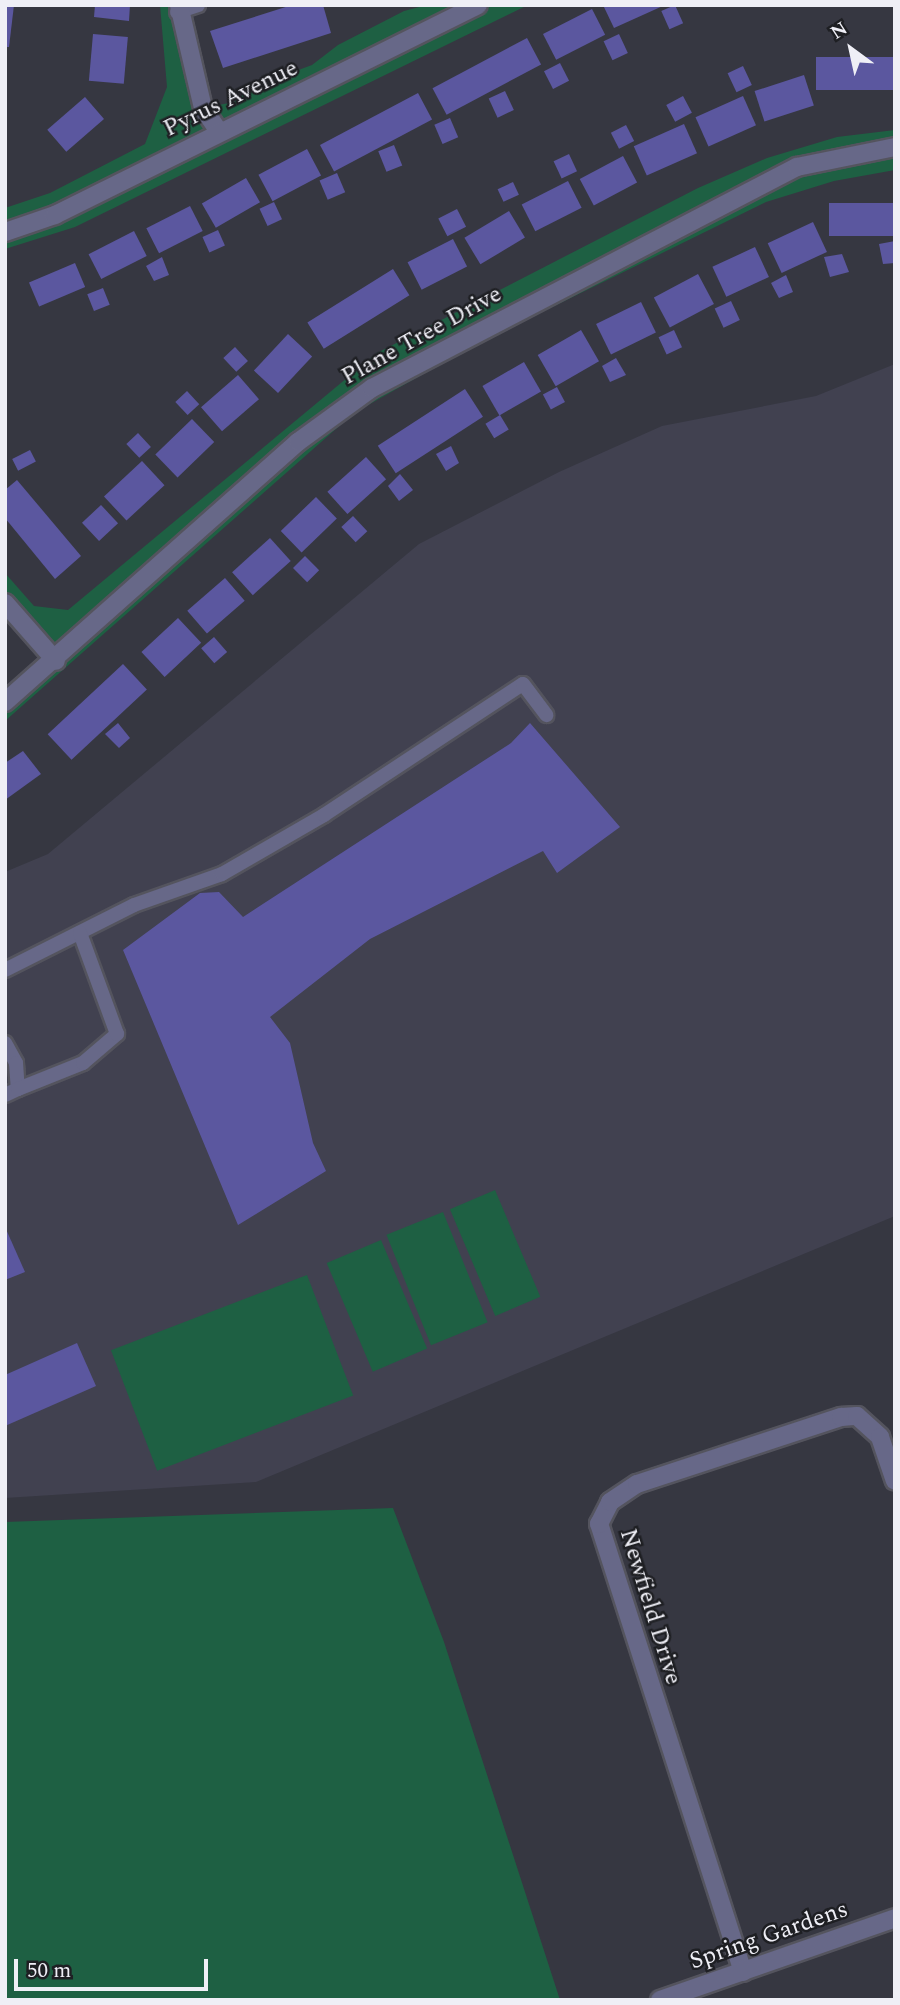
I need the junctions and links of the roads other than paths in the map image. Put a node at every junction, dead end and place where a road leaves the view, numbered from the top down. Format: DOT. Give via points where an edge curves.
graph roads {
  1 [pos="198,5"];
  2 [pos="478,5"];
  3 [pos="178,9"];
  4 [pos="219,132"];
  5 [pos="895,147"];
  6 [pos="5,232"];
  7 [pos="5,603"];
  8 [pos="55,661"];
  9 [pos="5,702"];
  10 [pos="546,715"];
  11 [pos="80,933"];
  12 [pos="5,970"];
  13 [pos="5,1043"];
  14 [pos="11,1092"];
  15 [pos="895,1480"];
  16 [pos="895,1918"];
  17 [pos="743,1972"];
  18 [pos="660,2000"];
  1 -- 3 [label="lane"];
  2 -- 4 [label="street, Pyrus Avenue"];
  3 -- 4 [label="street" via="203,108"];
  4 -- 6 [label="street, Pyrus Avenue" via="55,215"];
  5 -- 8 [label="street, Plane Tree Drive" via="797,167 372,388 298,442"];
  7 -- 8 [label="street"];
  8 -- 9 [label="street, Plane Tree Drive"];
  10 -- 11 [label="lane" via="523,684 332,810 222,874 134,905"];
  11 -- 12 [label="lane"];
  11 -- 14 [label="lane" via="117,1034 83,1063"];
  13 -- 14 [label="lane" via="16,1063"];
  15 -- 17 [label="street, Newfield Drive" via="880,1437 857,1416 841,1417 637,1484 610,1502 599,1524"];
  16 -- 17 [label="street, Spring Gardens"];
  17 -- 18 [label="street, Spring Gardens"];
}
